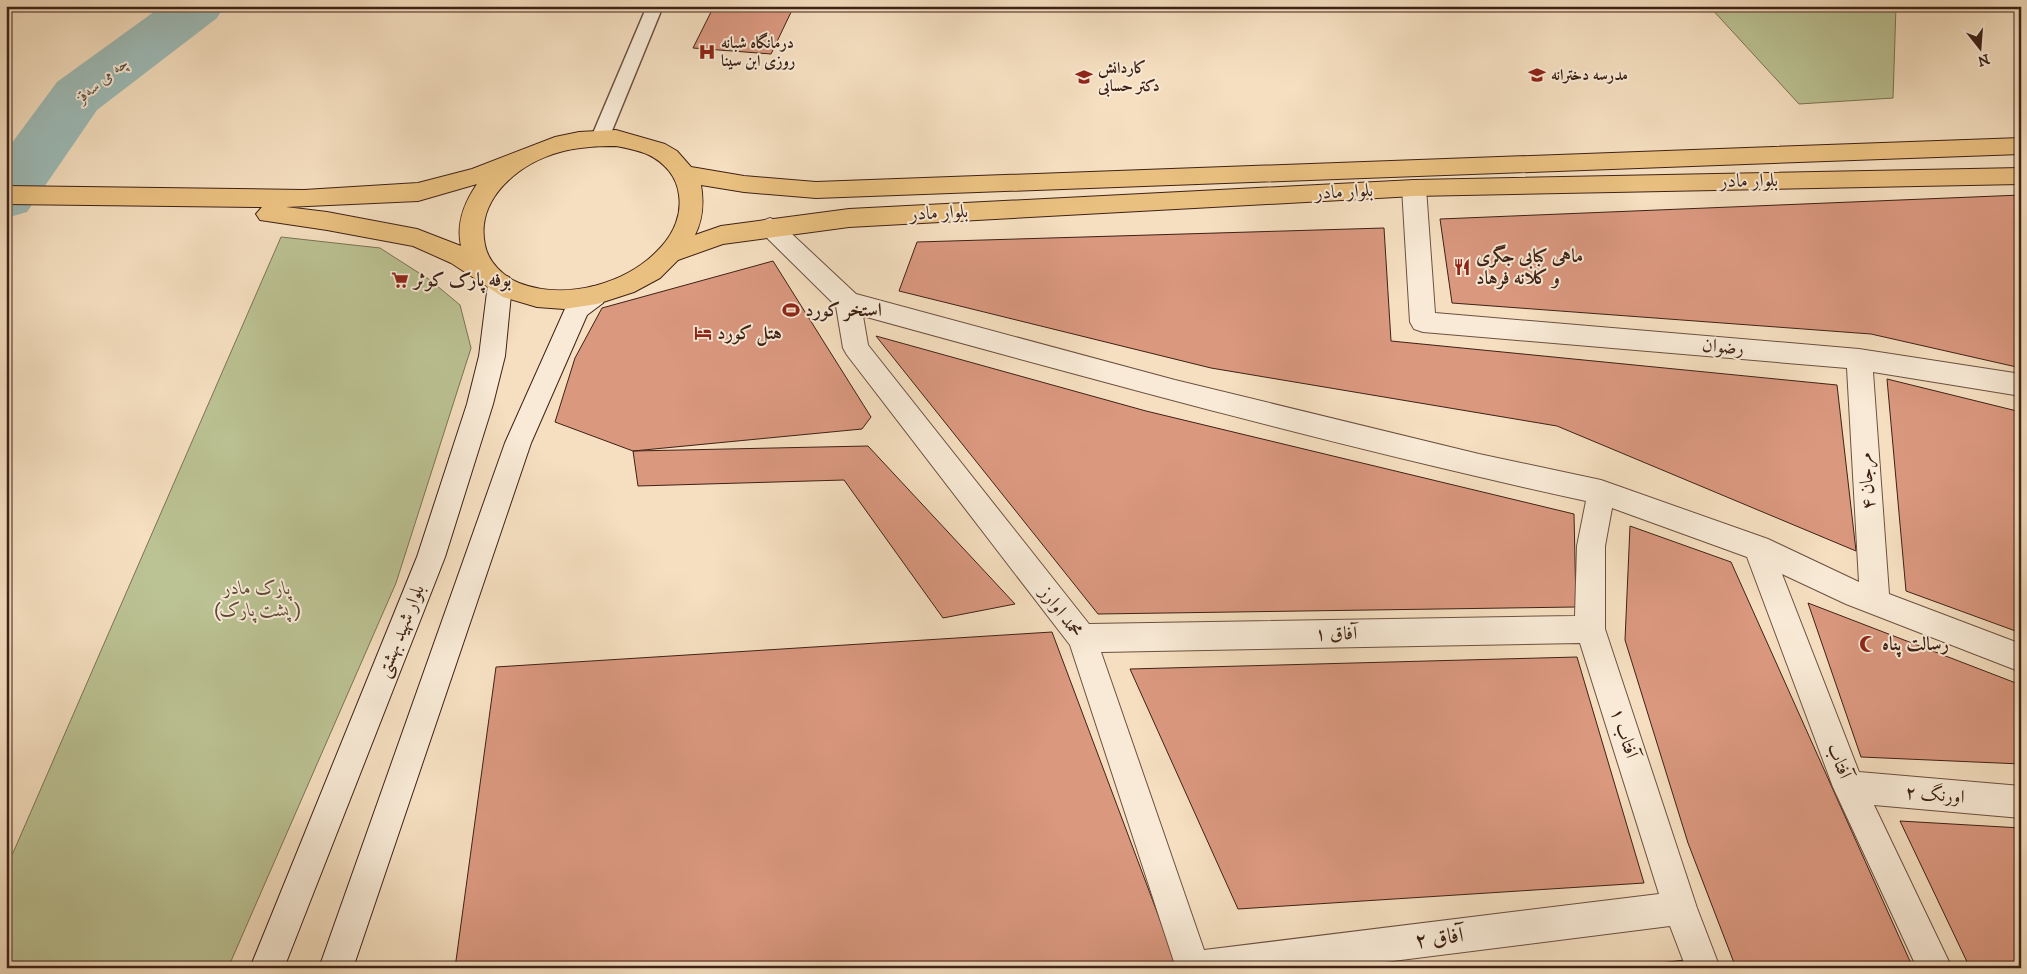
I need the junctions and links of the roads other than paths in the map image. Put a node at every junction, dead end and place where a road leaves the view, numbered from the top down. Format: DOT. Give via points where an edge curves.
graph roads {
  1 [pos="655,6"];
  2 [pos="600,138"];
  3 [pos="2021,146"];
  4 [pos="522,160"];
  5 [pos="685,174"];
  6 [pos="2021,176"];
  7 [pos="1414,188"];
  8 [pos="6,195"];
  9 [pos="276,207"];
  10 [pos="6,210"];
  11 [pos="770,227"];
  12 [pos="671,253"];
  13 [pos="492,278"];
  14 [pos="594,296"];
  15 [pos="848,302"];
  16 [pos="1859,359"];
  17 [pos="2021,385"];
  18 [pos="1601,492"];
  19 [pos="1758,548"];
  20 [pos="1875,602"];
  21 [pos="1590,629"];
  22 [pos="1082,638"];
  23 [pos="2021,658"];
  24 [pos="1849,788"];
  25 [pos="2021,802"];
  26 [pos="1680,908"];
  27 [pos="267,968"];
  28 [pos="336,968"];
  29 [pos="1193,968"];
  30 [pos="1197,968"];
  31 [pos="1704,968"];
  32 [pos="1935,968"];
  1 -- 2 [label="lane"];
  2 -- 4 [label="main road" via="584,138 552,146"];
  2 -- 5 [label="main road" via="644,144 668,156"];
  3 -- 5 [label="main road, بلوار مادر" via="816,190 744,184"];
  4 -- 9 [label="main road" via="418,192"];
  4 -- 13 [label="main road" via="496,179 478,202 470,227 473,252"];
  5 -- 12 [label="main road" via="693,199 688,226"];
  6 -- 7 [label="main road, بلوار مادر"];
  7 -- 11 [label="main road, بلوار مادر" via="849,218"];
  7 -- 16 [label="street, رضوان" via="1423,322"];
  8 -- 9 [label="main road"];
  9 -- 10 [label="main road"];
  9 -- 13 [label="main road" via="327,221 417,238 460,256"];
  11 -- 12 [label="main road, بلوار مادر" via="721,235"];
  11 -- 15 [label="street"];
  12 -- 14 [label="main road" via="650,271 624,286"];
  13 -- 14 [label="main road" via="530,296 561,300"];
  13 -- 27 [label="street, بلوار شهید بهشتی" via="492,356 431,557"];
  14 -- 28 [label="street" via="577,309 518,443"];
  15 -- 18 [label="street" via="1174,391 1479,466"];
  15 -- 22 [label="street, محمد اوارز" via="856,348"];
  16 -- 17 [label="street, رضوان"];
  16 -- 20 [label="street, مرجان ۴"];
  18 -- 19 [label="street"];
  18 -- 21 [label="street, آفتاب ۱" via="1592,546"];
  19 -- 20 [label="street"];
  19 -- 24 [label="street, آفتاب"];
  20 -- 23 [label="street"];
  21 -- 22 [label="street, آفاق ۱"];
  21 -- 26 [label="street, آفتاب ۱"];
  22 -- 29 [label="street, محمد اوارز"];
  24 -- 25 [label="street, اورنگ ۲"];
  24 -- 32 [label="street, آفتاب"];
  26 -- 30 [label="street, آفاق ۲"];
  26 -- 31 [label="street, آفتاب ۱"];
}
